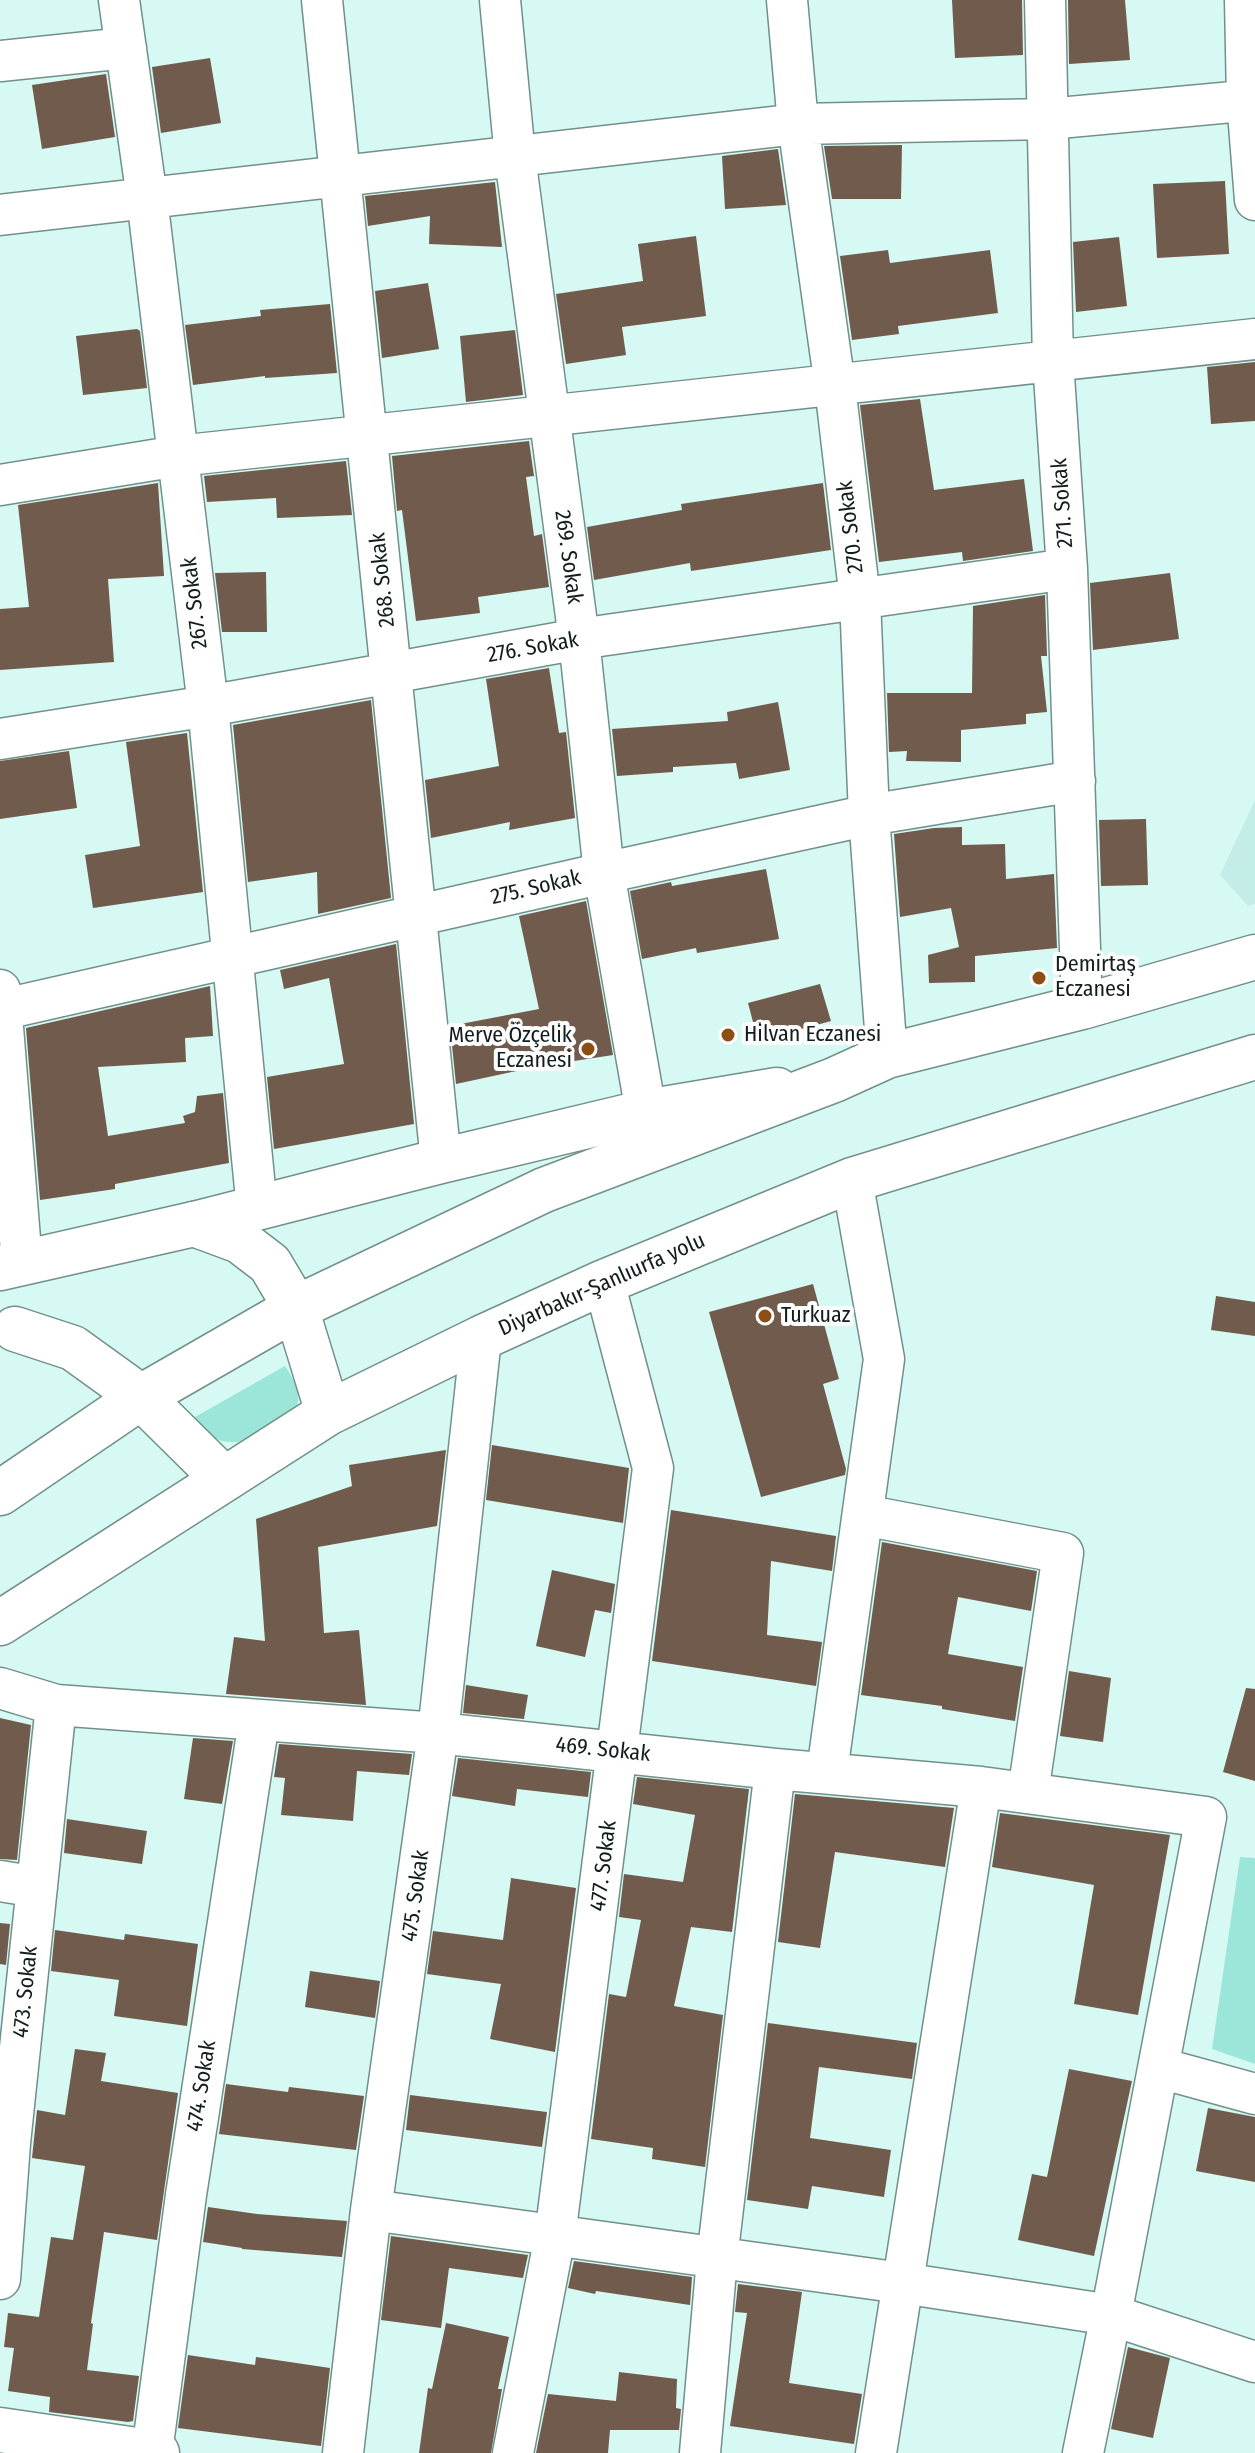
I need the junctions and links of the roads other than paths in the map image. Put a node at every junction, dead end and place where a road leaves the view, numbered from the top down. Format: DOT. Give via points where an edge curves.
graph roads {
  1 [pos="119,0"];
  2 [pos="322,0"];
  3 [pos="500,0"];
  4 [pos="787,0"];
  5 [pos="1045,0"];
  6 [pos="1245,0"];
  7 [pos="126,48"];
  8 [pos="0,61"];
  9 [pos="1251,100"];
  10 [pos="1048,119"];
  11 [pos="798,124"];
  12 [pos="515,157"];
  13 [pos="340,176"];
  14 [pos="147,198"];
  15 [pos="1255,200"];
  16 [pos="0,215"];
  17 [pos="1255,339"];
  18 [pos="1053,361"];
  19 [pos="835,386"];
  20 [pos="550,417"];
  21 [pos="367,436"];
  22 [pos="178,456"];
  23 [pos="0,485"];
  24 [pos="1067,569"];
  25 [pos="860,599"];
  26 [pos="579,639"];
  27 [pos="392,673"];
  28 [pos="208,706"];
  29 [pos="0,739"];
  30 [pos="1075,781"];
  31 [pos="869,815"];
  32 [pos="604,873"];
  33 [pos="417,915"];
  34 [pos="232,957"];
  35 [pos="1255,957"];
  36 [pos="1,1003"];
  37 [pos="1082,1007"];
  38 [pos="887,1056"];
  39 [pos="1255,1057"];
  40 [pos="834,1080"];
  41 [pos="646,1112"];
  42 [pos="441,1161"];
  43 [pos="852,1180"];
  44 [pos="257,1209"];
  45 [pos="194,1224"];
  46 [pos="11,1266"];
  47 [pos="604,1282"];
  48 [pos="296,1308"];
  49 [pos="8,1328"];
  50 [pos="481,1338"];
  51 [pos="141,1397"];
  52 [pos="328,1413"];
  53 [pos="224,1479"];
  54 [pos="0,1493"];
  55 [pos="863,1515"];
  56 [pos="0,1623"];
  57 [pos="0,1688"];
  58 [pos="56,1705"];
  59 [pos="259,1721"];
  60 [pos="438,1733"];
  61 [pos="619,1751"];
  62 [pos="775,1769"];
  63 [pos="827,1772"];
  64 [pos="981,1787"];
  65 [pos="1028,1793"];
  66 [pos="18,1884"];
  67 [pos="1160,2068"];
  68 [pos="1255,2094"];
  69 [pos="5,2141"];
  70 [pos="371,2210"];
  71 [pos="555,2236"];
  72 [pos="717,2259"];
  73 [pos="0,2279"];
  74 [pos="902,2283"];
  75 [pos="1111,2315"];
  76 [pos="1255,2362"];
  77 [pos="0,2430"];
  78 [pos="155,2453"];
  79 [pos="343,2453"];
  80 [pos="513,2453"];
  81 [pos="700,2453"];
  82 [pos="876,2453"];
  83 [pos="1083,2453"];
  1 -- 7 [label="street, 267. Sokak"];
  2 -- 13 [label="street, 268. Sokak"];
  3 -- 12 [label="street, 269. Sokak"];
  4 -- 11 [label="street, 270. Sokak"];
  5 -- 10 [label="street, 271. Sokak"];
  6 -- 9 [label="street"];
  7 -- 8 [label="street"];
  7 -- 14 [label="street, 267. Sokak"];
  9 -- 10 [label="street"];
  9 -- 15 [label="street"];
  10 -- 11 [label="street"];
  10 -- 18 [label="street, 271. Sokak"];
  11 -- 12 [label="street"];
  11 -- 19 [label="street, 270. Sokak"];
  12 -- 13 [label="street"];
  12 -- 20 [label="street, 269. Sokak"];
  13 -- 14 [label="street"];
  13 -- 21 [label="street, 268. Sokak"];
  14 -- 16 [label="street"];
  14 -- 22 [label="street, 267. Sokak"];
  17 -- 18 [label="street"];
  18 -- 19 [label="street"];
  18 -- 24 [label="street, 271. Sokak"];
  19 -- 20 [label="street"];
  19 -- 25 [label="street, 270. Sokak"];
  20 -- 21 [label="street"];
  20 -- 26 [label="street, 269. Sokak"];
  21 -- 22 [label="street"];
  21 -- 27 [label="street, 268. Sokak"];
  22 -- 23 [label="street"];
  22 -- 28 [label="street, 267. Sokak"];
  24 -- 25 [label="street, 276. Sokak"];
  24 -- 30 [label="street, 271. Sokak"];
  25 -- 26 [label="street, 276. Sokak"];
  25 -- 31 [label="street, 270. Sokak"];
  26 -- 27 [label="street, 276. Sokak"];
  26 -- 32 [label="street, 269. Sokak"];
  27 -- 28 [label="street, 276. Sokak"];
  27 -- 33 [label="street, 268. Sokak"];
  28 -- 29 [label="street, 276. Sokak"];
  28 -- 34 [label="street, 267. Sokak"];
  30 -- 31 [label="street, 275. Sokak"];
  30 -- 37 [label="street, 271. Sokak"];
  31 -- 32 [label="street, 275. Sokak"];
  31 -- 38 [label="street, 270. Sokak"];
  32 -- 33 [label="street, 275. Sokak"];
  32 -- 41 [label="street, 269. Sokak"];
  33 -- 34 [label="street, 275. Sokak"];
  33 -- 42 [label="street, 268. Sokak"];
  34 -- 36 [label="street, 275. Sokak"];
  34 -- 44 [label="street, 267. Sokak"];
  35 -- 37 [label="main road"];
  36 -- 46 [label="street"];
  37 -- 38 [label="main road"];
  38 -- 40 [label="main road"];
  39 -- 43 [label="main road, Diyarbakır-Şanlıurfa yolu"];
  40 -- 41 [label="main road"];
  40 -- 48 [label="main road" via="544,1190"];
  41 -- 42 [label="main road"];
  42 -- 44 [label="main road"];
  43 -- 47 [label="main road, Diyarbakır-Şanlıurfa yolu"];
  43 -- 55 [label="street" via="884,1359"];
  44 -- 45 [label="main road"];
  45 -- 46 [label="main road"];
  45 -- 48 [label="main road" via="240,1241 270,1264"];
  47 -- 50 [label="main road, Diyarbakır-Şanlıurfa yolu"];
  47 -- 61 [label="street, 477. Sokak" via="653,1468"];
  48 -- 51 [label="main road"];
  48 -- 52 [label="main road"];
  49 -- 51 [label="main road" via="73,1348"];
  50 -- 52 [label="main road, Diyarbakır-Şanlıurfa yolu"];
  50 -- 60 [label="street, 475. Sokak"];
  51 -- 53 [label="main road"];
  51 -- 54 [label="main road"];
  52 -- 53 [label="main road, Diyarbakır-Şanlıurfa yolu"];
  53 -- 56 [label="main road, Diyarbakır-Şanlıurfa yolu"];
  55 -- 63 [label="street"];
  55 -- 65 [label="street" via="1063,1553"];
  57 -- 58 [label="street, 469. Sokak"];
  58 -- 59 [label="street, 469. Sokak"];
  58 -- 66 [label="street, 473. Sokak"];
  59 -- 60 [label="street, 469. Sokak"];
  59 -- 78 [label="street, 474. Sokak" via="186,2195"];
  60 -- 61 [label="street, 469. Sokak"];
  60 -- 70 [label="street, 475. Sokak"];
  61 -- 62 [label="street, 469. Sokak"];
  61 -- 71 [label="street, 477. Sokak"];
  62 -- 63 [label="street, 469. Sokak"];
  62 -- 72 [label="street"];
  63 -- 64 [label="street, 469. Sokak"];
  64 -- 65 [label="street, 469. Sokak"];
  64 -- 74 [label="street"];
  65 -- 67 [label="street, 469. Sokak" via="1206,1817"];
  66 -- 69 [label="street, 473. Sokak"];
  67 -- 68 [label="street"];
  67 -- 75 [label="street"];
  69 -- 73 [label="street, 473. Sokak"];
  70 -- 71 [label="street"];
  70 -- 79 [label="street, 475. Sokak"];
  71 -- 72 [label="street"];
  71 -- 80 [label="street, 477. Sokak"];
  72 -- 74 [label="street"];
  72 -- 81 [label="street"];
  74 -- 75 [label="street"];
  74 -- 82 [label="street"];
  75 -- 76 [label="street"];
  75 -- 83 [label="street"];
  77 -- 78 [label="main road"];
}
